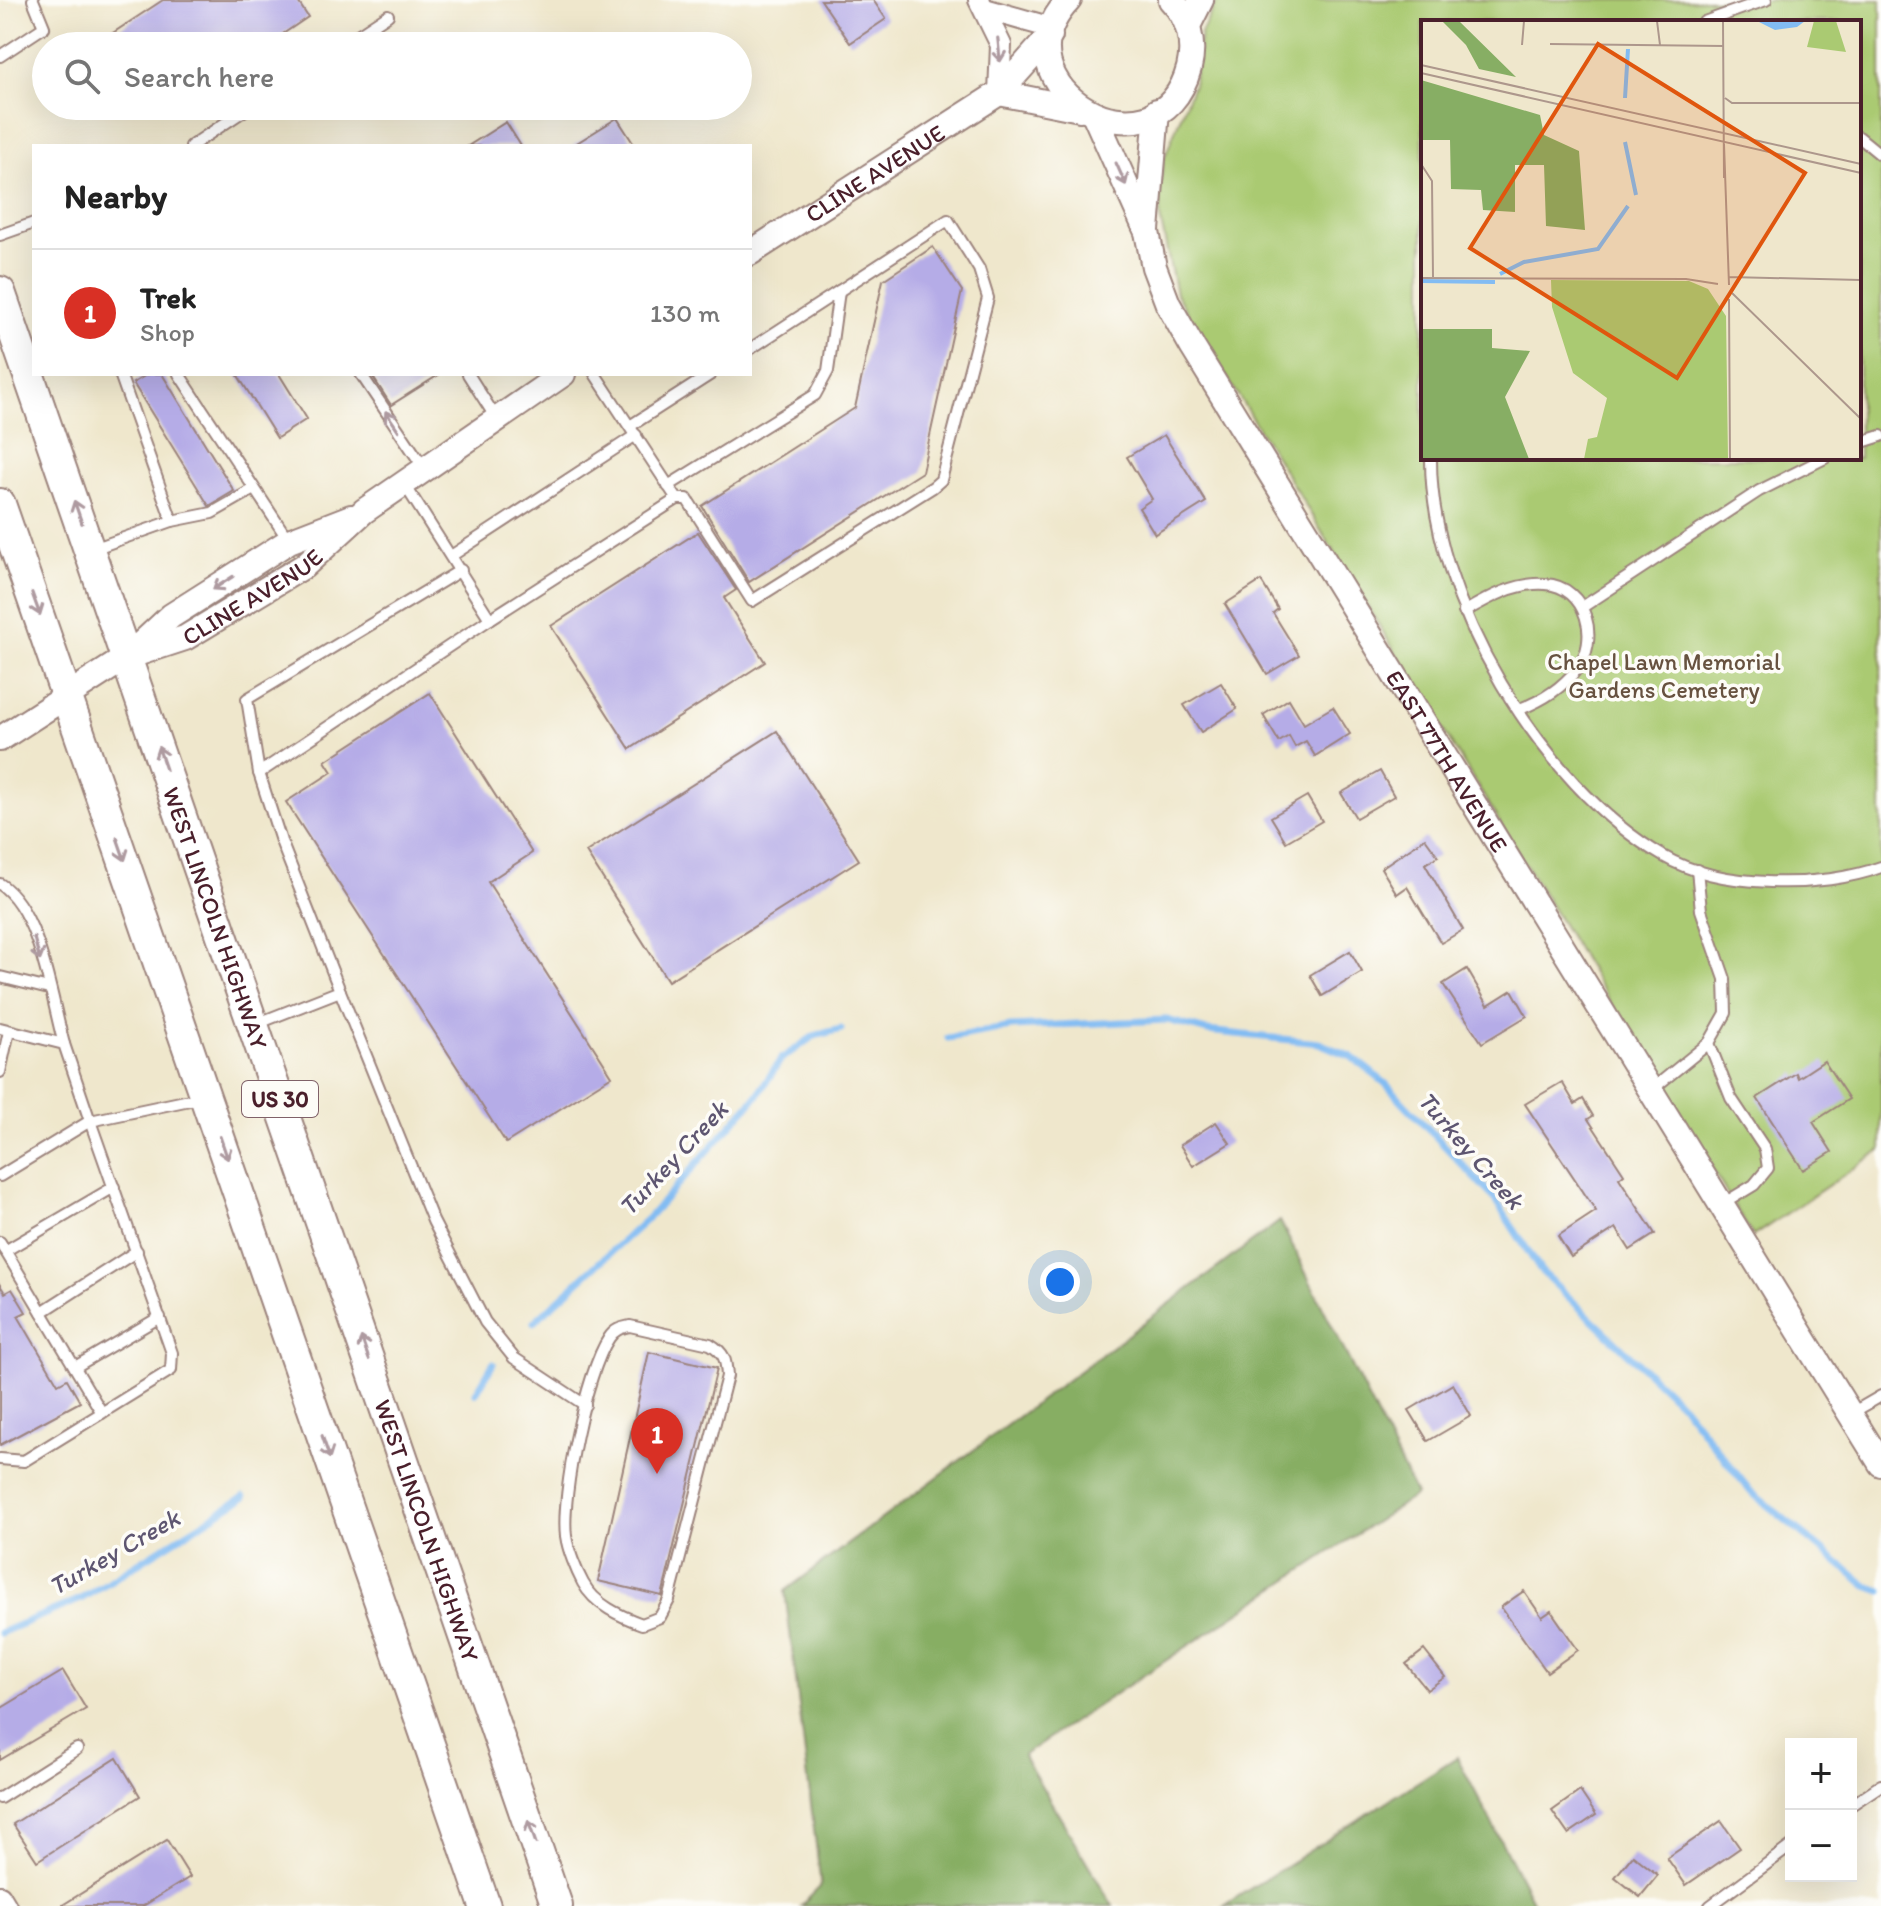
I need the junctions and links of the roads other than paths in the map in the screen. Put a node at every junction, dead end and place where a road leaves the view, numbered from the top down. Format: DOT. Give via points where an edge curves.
graph roads {
  1 [pos="33,0"];
  2 [pos="1069,0"];
  3 [pos="1171,0"];
  4 [pos="1201,0"];
  5 [pos="1766,0"];
  6 [pos="982,4"];
  7 [pos="388,15"];
  8 [pos="1710,20"];
  9 [pos="1188,26"];
  10 [pos="36,32"];
  11 [pos="362,32"];
  12 [pos="1051,32"];
  13 [pos="32,35"];
  14 [pos="0,56"];
  15 [pos="999,93"];
  16 [pos="1157,111"];
  17 [pos="1088,112"];
  18 [pos="230,120"];
  19 [pos="1861,139"];
  20 [pos="194,144"];
  21 [pos="1881,155"];
  22 [pos="32,224"];
  23 [pos="1147,232"];
  24 [pos="0,235"];
  25 [pos="752,252"];
  26 [pos="839,291"];
  27 [pos="0,292"];
  28 [pos="752,348"];
  29 [pos="30,364"];
  30 [pos="34,376"];
  31 [pos="121,376"];
  32 [pos="180,376"];
  33 [pos="362,376"];
  34 [pos="469,376"];
  35 [pos="560,376"];
  36 [pos="596,376"];
  37 [pos="708,376"];
  38 [pos="496,418"];
  39 [pos="633,431"];
  40 [pos="1881,436"];
  41 [pos="1861,442"];
  42 [pos="1431,460"];
  43 [pos="1821,460"];
  44 [pos="414,476"];
  45 [pos="668,486"];
  46 [pos="254,489"];
  47 [pos="677,499"];
  48 [pos="0,504"];
  49 [pos="364,511"];
  50 [pos="172,521"];
  51 [pos="289,541"];
  52 [pos="91,550"];
  53 [pos="451,556"];
  54 [pos="461,570"];
  55 [pos="1584,606"];
  56 [pos="1464,612"];
  57 [pos="490,619"];
  58 [pos="127,657"];
  59 [pos="68,695"];
  60 [pos="1520,709"];
  61 [pos="0,739"];
  62 [pos="259,773"];
  63 [pos="1881,867"];
  64 [pos="1697,870"];
  65 [pos="0,884"];
  66 [pos="0,977"];
  67 [pos="49,989"];
  68 [pos="340,991"];
  69 [pos="254,1024"];
  70 [pos="5,1030"];
  71 [pos="1709,1043"];
  72 [pos="64,1044"];
  73 [pos="0,1072"];
  74 [pos="1650,1091"];
  75 [pos="206,1096"];
  76 [pos="90,1121"];
  77 [pos="0,1176"];
  78 [pos="114,1187"];
  79 [pos="1721,1205"];
  80 [pos="3,1246"];
  81 [pos="137,1251"];
  82 [pos="42,1312"];
  83 [pos="160,1317"];
  84 [pos="75,1367"];
  85 [pos="1881,1396"];
  86 [pos="585,1405"];
  87 [pos="102,1413"];
  88 [pos="1850,1414"];
  89 [pos="0,1459"];
  90 [pos="1881,1464"];
  91 [pos="77,1749"];
  92 [pos="1881,1785"];
  93 [pos="0,1798"];
  94 [pos="1857,1801"];
  95 [pos="1785,1850"];
  96 [pos="0,1896"];
  97 [pos="6,1906"];
  98 [pos="485,1906"];
  99 [pos="557,1906"];
  100 [pos="1710,1906"];
  1 -- 10 [label="lane" via="44,27"];
  2 -- 12 [label="street, CLINE AVENUE"];
  3 -- 9 [label="street"];
  4 -- 9 [label="street"];
  5 -- 8 [label="lane"];
  6 -- 12 [label="street"];
  6 -- 15 [label="street, one-way" via="1001,45"];
  7 -- 11 [label="lane"];
  9 -- 16 [label="street" via="1187,74 1180,89"];
  12 -- 15 [label="street, CLINE AVENUE"];
  12 -- 17 [label="street, EAST 77TH AVENUE" via="1058,84"];
  13 -- 14 [label="lane"];
  15 -- 17 [label="street"];
  15 -- 25 [label="street, CLINE AVENUE"];
  16 -- 17 [label="street" via="1127,121"];
  16 -- 23 [label="street, EAST 77TH AVENUE"];
  17 -- 23 [label="street, EAST 77TH AVENUE, one-way"];
  18 -- 20 [label="lane"];
  19 -- 21 [label="lane"];
  22 -- 24 [label="lane"];
  23 -- 74 [label="street, EAST 77TH AVENUE" via="1168,304 1193,348"];
  26 -- 28 [label="lane"];
  26 -- 45 [label="lane" via="828,371 815,395"];
  26 -- 47 [label="lane" via="948,220 979,269 988,298 941,480 752,601 687,499"];
  27 -- 29 [label="main road, WEST LINCOLN HIGHWAY / US 30"];
  52 -- 30 [label="main road, WEST LINCOLN HIGHWAY / US 30, one-way"];
  31 -- 50 [label="lane"];
  32 -- 46 [label="lane"];
  44 -- 33 [label="lane, one-way"];
  34 -- 38 [label="lane"];
  35 -- 38 [label="street, CLINE AVENUE"];
  36 -- 39 [label="lane"];
  37 -- 39 [label="lane"];
  38 -- 44 [label="street, CLINE AVENUE"];
  39 -- 45 [label="lane"];
  39 -- 53 [label="lane"];
  40 -- 41 [label="lane"];
  42 -- 56 [label="lane" via="1434,503"];
  43 -- 55 [label="lane" via="1746,498"];
  44 -- 49 [label="street, CLINE AVENUE"];
  44 -- 53 [label="lane"];
  45 -- 47 [label="lane"];
  46 -- 50 [label="lane" via="212,513"];
  46 -- 51 [label="lane"];
  47 -- 57 [label="lane"];
  48 -- 59 [label="main road, US 30, one-way" via="15,563"];
  49 -- 51 [label="street, CLINE AVENUE"];
  49 -- 58 [label="street, CLINE AVENUE" via="304,566 185,638"];
  50 -- 52 [label="lane"];
  51 -- 58 [label="street, CLINE AVENUE, one-way" via="171,616"];
  52 -- 58 [label="main road, WEST LINCOLN HIGHWAY / US 30"];
  53 -- 54 [label="lane"];
  54 -- 57 [label="lane"];
  54 -- 62 [label="lane" via="247,699"];
  55 -- 56 [label="lane" via="1548,584 1518,587"];
  55 -- 60 [label="lane" via="1588,639 1579,668 1536,703"];
  56 -- 60 [label="lane"];
  57 -- 62 [label="lane"];
  58 -- 59 [label="street, CLINE AVENUE"];
  69 -- 58 [label="main road, WEST LINCOLN HIGHWAY / US 30, one-way"];
  59 -- 61 [label="street, CLINE AVENUE"];
  59 -- 75 [label="main road, US 30, one-way"];
  60 -- 64 [label="lane" via="1565,773 1617,824 1664,857"];
  62 -- 68 [label="lane"];
  63 -- 64 [label="lane" via="1794,885"];
  64 -- 71 [label="lane" via="1701,910 1725,979 1726,1013"];
  65 -- 67 [label="lane, one-way" via="13,892 29,918"];
  66 -- 67 [label="lane"];
  67 -- 72 [label="lane"];
  68 -- 69 [label="lane"];
  68 -- 86 [label="lane" via="433,1221 485,1322 514,1358"];
  99 -- 69 [label="main road, WEST LINCOLN HIGHWAY / US 30, one-way"];
  70 -- 72 [label="lane"];
  70 -- 73 [label="lane"];
  71 -- 74 [label="lane"];
  71 -- 79 [label="lane" via="1731,1098 1765,1149 1768,1168 1754,1185"];
  72 -- 76 [label="lane"];
  74 -- 79 [label="street, EAST 77TH AVENUE"];
  75 -- 76 [label="lane"];
  75 -- 98 [label="main road, US 30, one-way"];
  76 -- 77 [label="lane"];
  76 -- 78 [label="lane"];
  78 -- 80 [label="lane"];
  78 -- 81 [label="lane"];
  79 -- 88 [label="street, EAST 77TH AVENUE"];
  80 -- 82 [label="lane"];
  81 -- 82 [label="lane"];
  81 -- 83 [label="lane"];
  82 -- 84 [label="lane"];
  83 -- 84 [label="lane"];
  83 -- 87 [label="lane" via="172,1353 171,1370"];
  84 -- 87 [label="lane"];
  85 -- 88 [label="lane"];
  86 -- 86 [label="lane" via="609,1338 618,1329 630,1326 710,1344 726,1360 727,1376 669,1600 660,1617 642,1624 613,1614 584,1585 566,1538 566,1498"];
  87 -- 89 [label="lane" via="24,1461"];
  88 -- 90 [label="street, EAST 77TH AVENUE"];
  91 -- 93 [label="lane"];
  92 -- 94 [label="lane"];
  95 -- 100 [label="lane"];
  96 -- 97 [label="street"];
}
